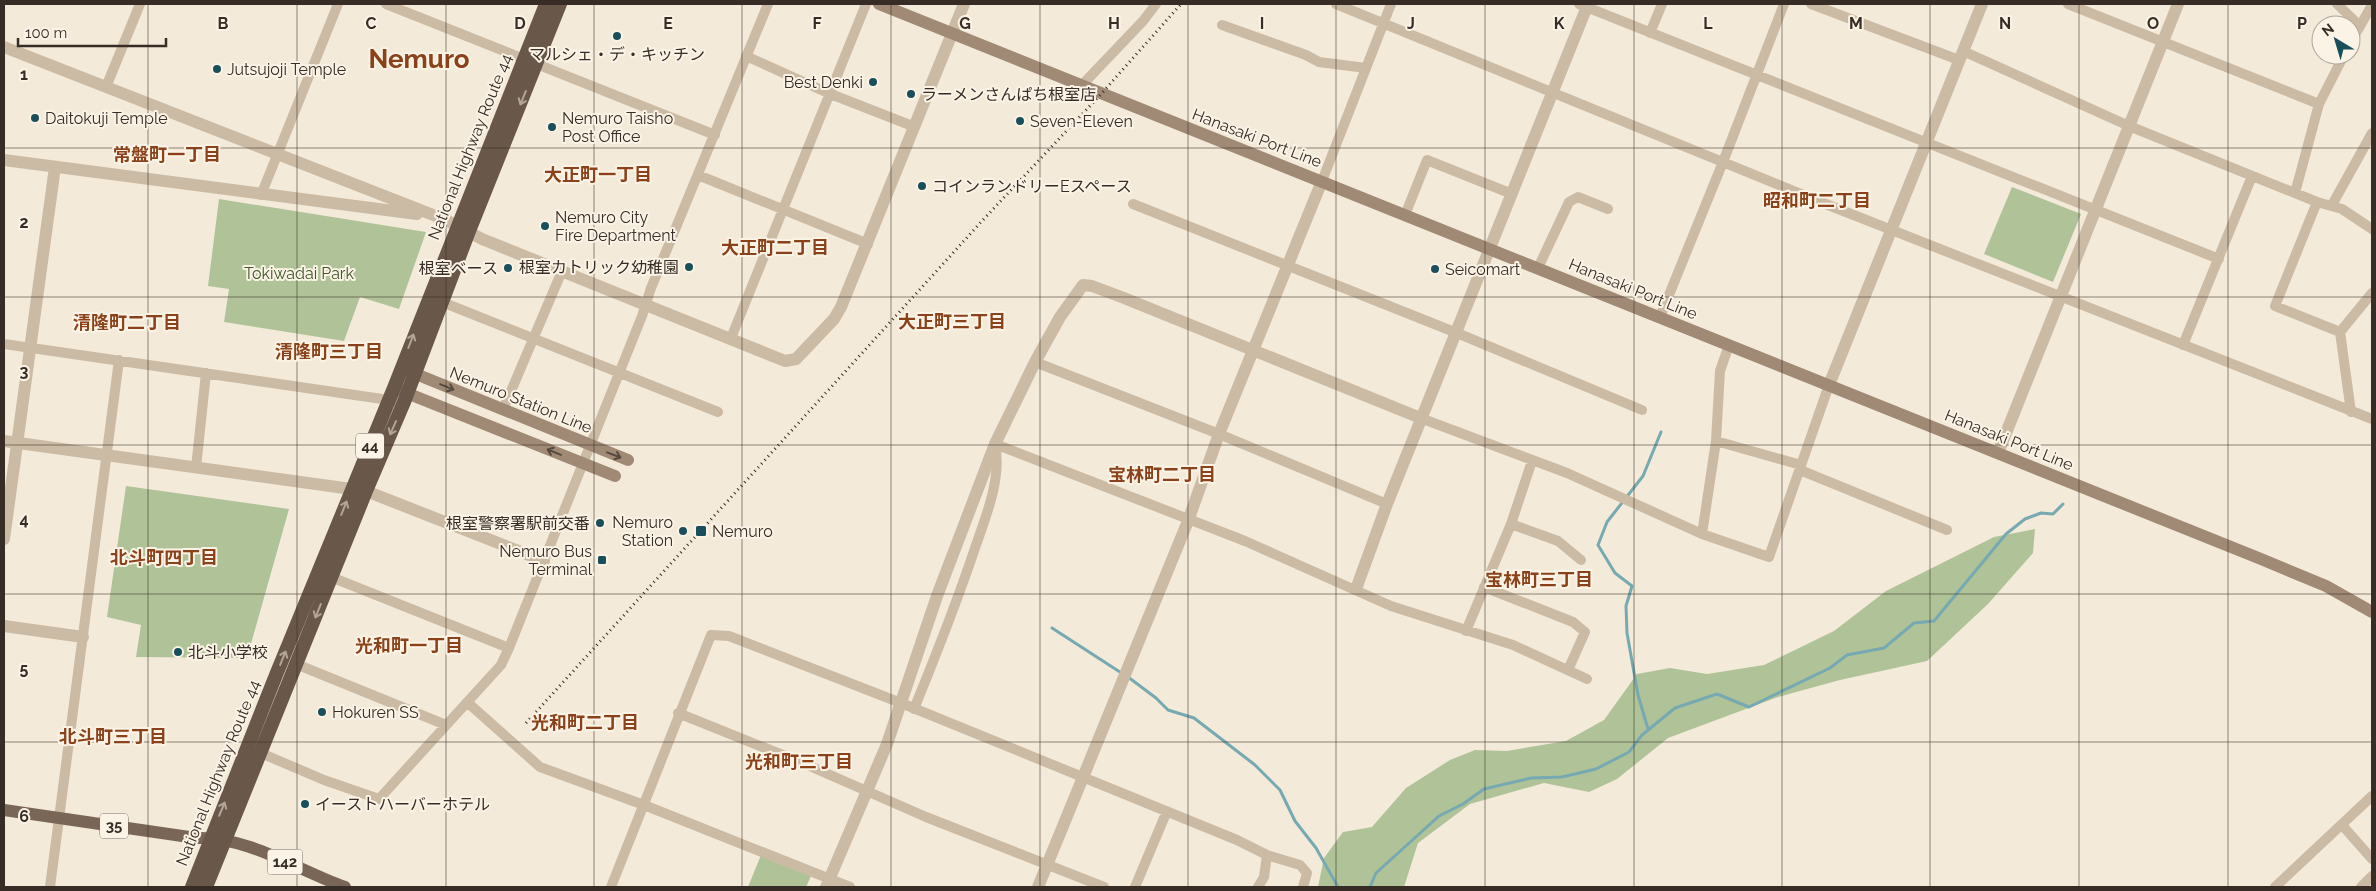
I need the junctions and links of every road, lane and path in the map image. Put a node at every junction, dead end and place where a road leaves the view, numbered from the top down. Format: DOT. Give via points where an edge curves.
graph roads {
  1 [pos="140,4"];
  2 [pos="338,4"];
  3 [pos="386,4"];
  4 [pos="546,4"];
  5 [pos="560,4"];
  6 [pos="768,4"];
  7 [pos="866,4"];
  8 [pos="879,4"];
  9 [pos="964,4"];
  10 [pos="1156,4"];
  11 [pos="1336,4"];
  12 [pos="1391,4"];
  13 [pos="1662,4"];
  14 [pos="1784,4"];
  15 [pos="1811,4"];
  16 [pos="1982,4"];
  17 [pos="2068,4"];
  18 [pos="2178,4"];
  19 [pos="2337,4"];
  20 [pos="1585,5"];
  21 [pos="2372,5"];
  22 [pos="2348,15"];
  23 [pos="1383,24"];
  24 [pos="2361,24"];
  25 [pos="1222,25"];
  26 [pos="952,33"];
  27 [pos="1650,33"];
  28 [pos="2163,42"];
  29 [pos="4,47"];
  30 [pos="1961,55"];
  31 [pos="746,56"];
  32 [pos="531,62"];
  33 [pos="2339,65"];
  34 [pos="1366,68"];
  35 [pos="1756,75"];
  36 [pos="1082,85"];
  37 [pos="106,86"];
  38 [pos="1553,92"];
  39 [pos="828,93"];
  40 [pos="2319,104"];
  41 [pos="2129,126"];
  42 [pos="915,127"];
  43 [pos="2372,133"];
  44 [pos="715,135"];
  45 [pos="1926,143"];
  46 [pos="277,154"];
  47 [pos="4,160"];
  48 [pos="1723,162"];
  49 [pos="54,168"];
  50 [pos="698,176"];
  51 [pos="2252,176"];
  52 [pos="1322,181"];
  53 [pos="2295,193"];
  54 [pos="1512,194"];
  55 [pos="261,195"];
  56 [pos="2317,202"];
  57 [pos="1133,204"];
  58 [pos="2332,205"];
  59 [pos="782,209"];
  60 [pos="1608,209"];
  61 [pos="2096,211"];
  62 [pos="1405,215"];
  63 [pos="436,217"];
  64 [pos="463,228"];
  65 [pos="1893,228"];
  66 [pos="2372,229"];
  67 [pos="868,244"];
  68 [pos="1490,249"];
  69 [pos="2219,259"];
  70 [pos="1287,266"];
  71 [pos="1538,268"];
  72 [pos="562,271"];
  73 [pos="2372,293"];
  74 [pos="2061,297"];
  75 [pos="442,302"];
  76 [pos="646,304"];
  77 [pos="1660,317"];
  78 [pos="2340,332"];
  79 [pos="1457,333"];
  80 [pos="534,338"];
  81 [pos="730,338"];
  82 [pos="4,344"];
  83 [pos="1729,345"];
  84 [pos="2183,345"];
  85 [pos="31,347"];
  86 [pos="1253,349"];
  87 [pos="119,360"];
  88 [pos="1035,362"];
  89 [pos="408,371"];
  90 [pos="620,372"];
  91 [pos="206,373"];
  92 [pos="1829,385"];
  93 [pos="392,394"];
  94 [pos="406,398"];
  95 [pos="503,410"];
  96 [pos="1642,410"];
  97 [pos="718,412"];
  98 [pos="2352,412"];
  99 [pos="1423,419"];
  100 [pos="2372,419"];
  101 [pos="1219,434"];
  102 [pos="1716,441"];
  103 [pos="10,442"];
  104 [pos="995,444"];
  105 [pos="590,446"];
  106 [pos="1998,453"];
  107 [pos="106,457"];
  108 [pos="628,460"];
  109 [pos="1532,461"];
  110 [pos="584,463"];
  111 [pos="196,468"];
  112 [pos="1801,468"];
  113 [pos="615,476"];
  114 [pos="352,489"];
  115 [pos="366,491"];
  116 [pos="1387,504"];
  117 [pos="1188,521"];
  118 [pos="1512,524"];
  119 [pos="1947,530"];
  120 [pos="1702,534"];
  121 [pos="4,539"];
  122 [pos="1581,560"];
  123 [pos="544,561"];
  124 [pos="331,577"];
  125 [pos="1484,587"];
  126 [pos="1356,589"];
  127 [pos="2372,612"];
  128 [pos="4,626"];
  129 [pos="1466,631"];
  130 [pos="83,638"];
  131 [pos="509,648"];
  132 [pos="296,664"];
  133 [pos="1568,670"];
  134 [pos="1587,679"];
  135 [pos="467,702"];
  136 [pos="901,703"];
  137 [pos="914,709"];
  138 [pos="678,713"];
  139 [pos="446,725"];
  140 [pos="255,750"];
  141 [pos="1082,777"];
  142 [pos="867,792"];
  143 [pos="2372,796"];
  144 [pos="644,804"];
  145 [pos="4,810"];
  146 [pos="1166,811"];
  147 [pos="60,818"];
  148 [pos="2342,824"];
  149 [pos="218,839"];
  150 [pos="1267,854"];
  151 [pos="2372,859"];
  152 [pos="1048,864"];
  153 [pos="2372,876"];
  154 [pos="828,883"];
  155 [pos="50,887"];
  156 [pos="192,887"];
  157 [pos="206,887"];
  158 [pos="345,887"];
  159 [pos="611,887"];
  160 [pos="850,887"];
  161 [pos="1038,887"];
  162 [pos="1104,887"];
  163 [pos="1135,887"];
  164 [pos="1258,887"];
  165 [pos="1303,887"];
  166 [pos="2275,887"];
  167 [pos="2361,887"];
  1 -- 37 [label="street"];
  2 -- 46 [label="street"];
  3 -- 32 [label="street"];
  4 -- 32 [label="highway, National Highway Route 44 / 44"];
  5 -- 32 [label="highway, National Highway Route 44 / 44"];
  6 -- 31 [label="street"];
  7 -- 39 [label="street"];
  8 -- 26 [label="main road, Hanasaki Port Line"];
  9 -- 26 [label="street"];
  10 -- 36 [label="street"];
  11 -- 23 [label="street"];
  12 -- 23 [label="street"];
  13 -- 27 [label="street"];
  14 -- 35 [label="street"];
  15 -- 30 [label="street"];
  16 -- 30 [label="street"];
  17 -- 28 [label="street"];
  18 -- 28 [label="street"];
  19 -- 22 [label="street"];
  20 -- 27 [label="street"];
  20 -- 38 [label="street"];
  21 -- 24 [label="street"];
  23 -- 34 [label="street"];
  23 -- 38 [label="street"];
  25 -- 34 [label="street" via="1319,62"];
  26 -- 36 [label="main road, Hanasaki Port Line"];
  26 -- 42 [label="street"];
  27 -- 35 [label="street"];
  28 -- 40 [label="street"];
  28 -- 41 [label="street"];
  29 -- 37 [label="street"];
  30 -- 41 [label="street"];
  30 -- 45 [label="street"];
  31 -- 39 [label="street"];
  31 -- 44 [label="street"];
  32 -- 44 [label="street"];
  32 -- 64 [label="highway, National Highway Route 44 / 44"];
  33 -- 40 [label="street"];
  34 -- 52 [label="street"];
  35 -- 45 [label="street"];
  35 -- 48 [label="street"];
  36 -- 52 [label="main road, Hanasaki Port Line"];
  37 -- 46 [label="street"];
  38 -- 48 [label="street"];
  38 -- 54 [label="street"];
  39 -- 42 [label="street"];
  39 -- 59 [label="street"];
  40 -- 53 [label="street"];
  41 -- 51 [label="street"];
  41 -- 61 [label="street"];
  42 -- 67 [label="street"];
  43 -- 58 [label="street"];
  44 -- 50 [label="street"];
  45 -- 61 [label="street"];
  45 -- 65 [label="street"];
  46 -- 55 [label="street"];
  46 -- 63 [label="street"];
  47 -- 49 [label="street"];
  48 -- 65 [label="street"];
  48 -- 77 [label="street"];
  49 -- 55 [label="street"];
  49 -- 85 [label="street"];
  50 -- 59 [label="street"];
  50 -- 76 [label="street"];
  51 -- 53 [label="street"];
  51 -- 69 [label="street"];
  52 -- 62 [label="main road, Hanasaki Port Line"];
  52 -- 70 [label="street"];
  53 -- 56 [label="street"];
  54 -- 62 [label="street" via="1427,160"];
  54 -- 68 [label="street"];
  55 -- 63 [label="street"];
  56 -- 58 [label="street"];
  56 -- 78 [label="street" via="2275,306"];
  57 -- 70 [label="street"];
  58 -- 66 [label="street"];
  59 -- 67 [label="street"];
  59 -- 81 [label="street"];
  60 -- 71 [label="street" via="1578,197 1569,202"];
  61 -- 69 [label="street"];
  61 -- 74 [label="street"];
  62 -- 68 [label="main road, Hanasaki Port Line"];
  63 -- 64 [label="street"];
  64 -- 72 [label="street"];
  64 -- 75 [label="highway, National Highway Route 44 / 44"];
  89 -- 64 [label="highway, National Highway Route 44 / 44, one-way"];
  65 -- 74 [label="street"];
  65 -- 92 [label="street"];
  67 -- 81 [label="street" via="834,319 796,359 785,360"];
  68 -- 71 [label="main road, Hanasaki Port Line"];
  68 -- 79 [label="street"];
  69 -- 84 [label="street"];
  70 -- 79 [label="street"];
  70 -- 86 [label="street"];
  71 -- 77 [label="main road, Hanasaki Port Line"];
  72 -- 76 [label="street"];
  72 -- 80 [label="street"];
  73 -- 78 [label="street"];
  74 -- 84 [label="street"];
  74 -- 106 [label="street"];
  75 -- 80 [label="street"];
  75 -- 89 [label="highway, National Highway Route 44 / 44"];
  76 -- 81 [label="street"];
  76 -- 90 [label="street"];
  77 -- 83 [label="main road, Hanasaki Port Line"];
  78 -- 98 [label="street"];
  79 -- 96 [label="street"];
  79 -- 99 [label="street"];
  80 -- 90 [label="street"];
  80 -- 95 [label="street"];
  82 -- 85 [label="street"];
  83 -- 92 [label="main road, Hanasaki Port Line"];
  83 -- 102 [label="street" via="1720,371"];
  84 -- 98 [label="street"];
  85 -- 87 [label="street"];
  85 -- 103 [label="street"];
  86 -- 88 [label="street" via="1083,285"];
  86 -- 99 [label="street"];
  86 -- 101 [label="street"];
  87 -- 91 [label="street"];
  87 -- 107 [label="street"];
  88 -- 101 [label="street"];
  88 -- 104 [label="street"];
  89 -- 93 [label="highway, National Highway Route 44 / 44"];
  89 -- 94 [label="highway, National Highway Route 44 / 44"];
  89 -- 95 [label="main road, Nemuro Station Line, one-way"];
  90 -- 97 [label="street"];
  90 -- 105 [label="street"];
  91 -- 93 [label="street"];
  91 -- 111 [label="street"];
  92 -- 106 [label="main road, Hanasaki Port Line"];
  92 -- 112 [label="street"];
  93 -- 94 [label="main road"];
  93 -- 114 [label="highway, National Highway Route 44 / 44"];
  110 -- 94 [label="main road, one-way"];
  94 -- 115 [label="highway, National Highway Route 44 / 44, one-way"];
  95 -- 105 [label="main road, Nemuro Station Line"];
  98 -- 100 [label="street"];
  99 -- 109 [label="street"];
  99 -- 116 [label="street"];
  101 -- 116 [label="street"];
  101 -- 117 [label="street"];
  102 -- 112 [label="street"];
  102 -- 120 [label="street"];
  103 -- 107 [label="street"];
  103 -- 121 [label="street"];
  104 -- 117 [label="street"];
  104 -- 136 [label="street" via="937,596"];
  104 -- 137 [label="street" via="997,457 993,488 981,528 954,609"];
  105 -- 108 [label="main road, Nemuro Station Line, one-way"];
  105 -- 110 [label="street"];
  106 -- 127 [label="main road, Hanasaki Port Line" via="2302,576"];
  107 -- 111 [label="street"];
  107 -- 130 [label="street"];
  109 -- 118 [label="street"];
  109 -- 120 [label="street" via="1567,473"];
  110 -- 113 [label="main road"];
  110 -- 123 [label="street"];
  111 -- 114 [label="street"];
  112 -- 119 [label="street"];
  112 -- 120 [label="street" via="1769,557"];
  114 -- 115 [label="street"];
  140 -- 114 [label="highway, National Highway Route 44 / 44, one-way"];
  115 -- 123 [label="street"];
  115 -- 124 [label="highway, National Highway Route 44 / 44"];
  116 -- 126 [label="street"];
  117 -- 126 [label="street"];
  117 -- 141 [label="street"];
  118 -- 122 [label="street" via="1558,542"];
  118 -- 125 [label="street"];
  123 -- 131 [label="street"];
  124 -- 131 [label="street"];
  124 -- 132 [label="highway, National Highway Route 44 / 44, one-way"];
  125 -- 129 [label="street"];
  125 -- 133 [label="street" via="1573,622 1585,632"];
  126 -- 129 [label="street" via="1391,606"];
  128 -- 130 [label="street"];
  129 -- 133 [label="street" via="1514,646"];
  130 -- 147 [label="street"];
  131 -- 135 [label="street" via="500,665"];
  132 -- 139 [label="street"];
  132 -- 140 [label="highway, National Highway Route 44 / 44"];
  133 -- 134 [label="street"];
  135 -- 139 [label="street"];
  135 -- 144 [label="street" via="540,767"];
  136 -- 137 [label="street"];
  136 -- 138 [label="street" via="729,636 711,635"];
  136 -- 142 [label="street"];
  137 -- 141 [label="street"];
  138 -- 142 [label="street"];
  138 -- 144 [label="street"];
  139 -- 140 [label="street" via="379,799 324,780"];
  140 -- 149 [label="highway, National Highway Route 44 / 44"];
  141 -- 146 [label="street"];
  141 -- 152 [label="street"];
  142 -- 152 [label="street"];
  142 -- 154 [label="street"];
  143 -- 148 [label="street"];
  144 -- 154 [label="street"];
  144 -- 159 [label="street"];
  145 -- 147 [label="main road, 35"];
  146 -- 150 [label="street"];
  146 -- 163 [label="street"];
  147 -- 149 [label="main road, 35"];
  147 -- 155 [label="street"];
  148 -- 151 [label="street"];
  148 -- 166 [label="street"];
  149 -- 156 [label="highway, National Highway Route 44 / 44"];
  149 -- 157 [label="highway, National Highway Route 44 / 44"];
  149 -- 158 [label="main road, 142" via="240,844"];
  150 -- 164 [label="street" via="1264,877"];
  150 -- 165 [label="street" via="1300,865 1307,874"];
  152 -- 161 [label="street"];
  152 -- 162 [label="street"];
  153 -- 167 [label="street"];
  154 -- 160 [label="street"];
}
